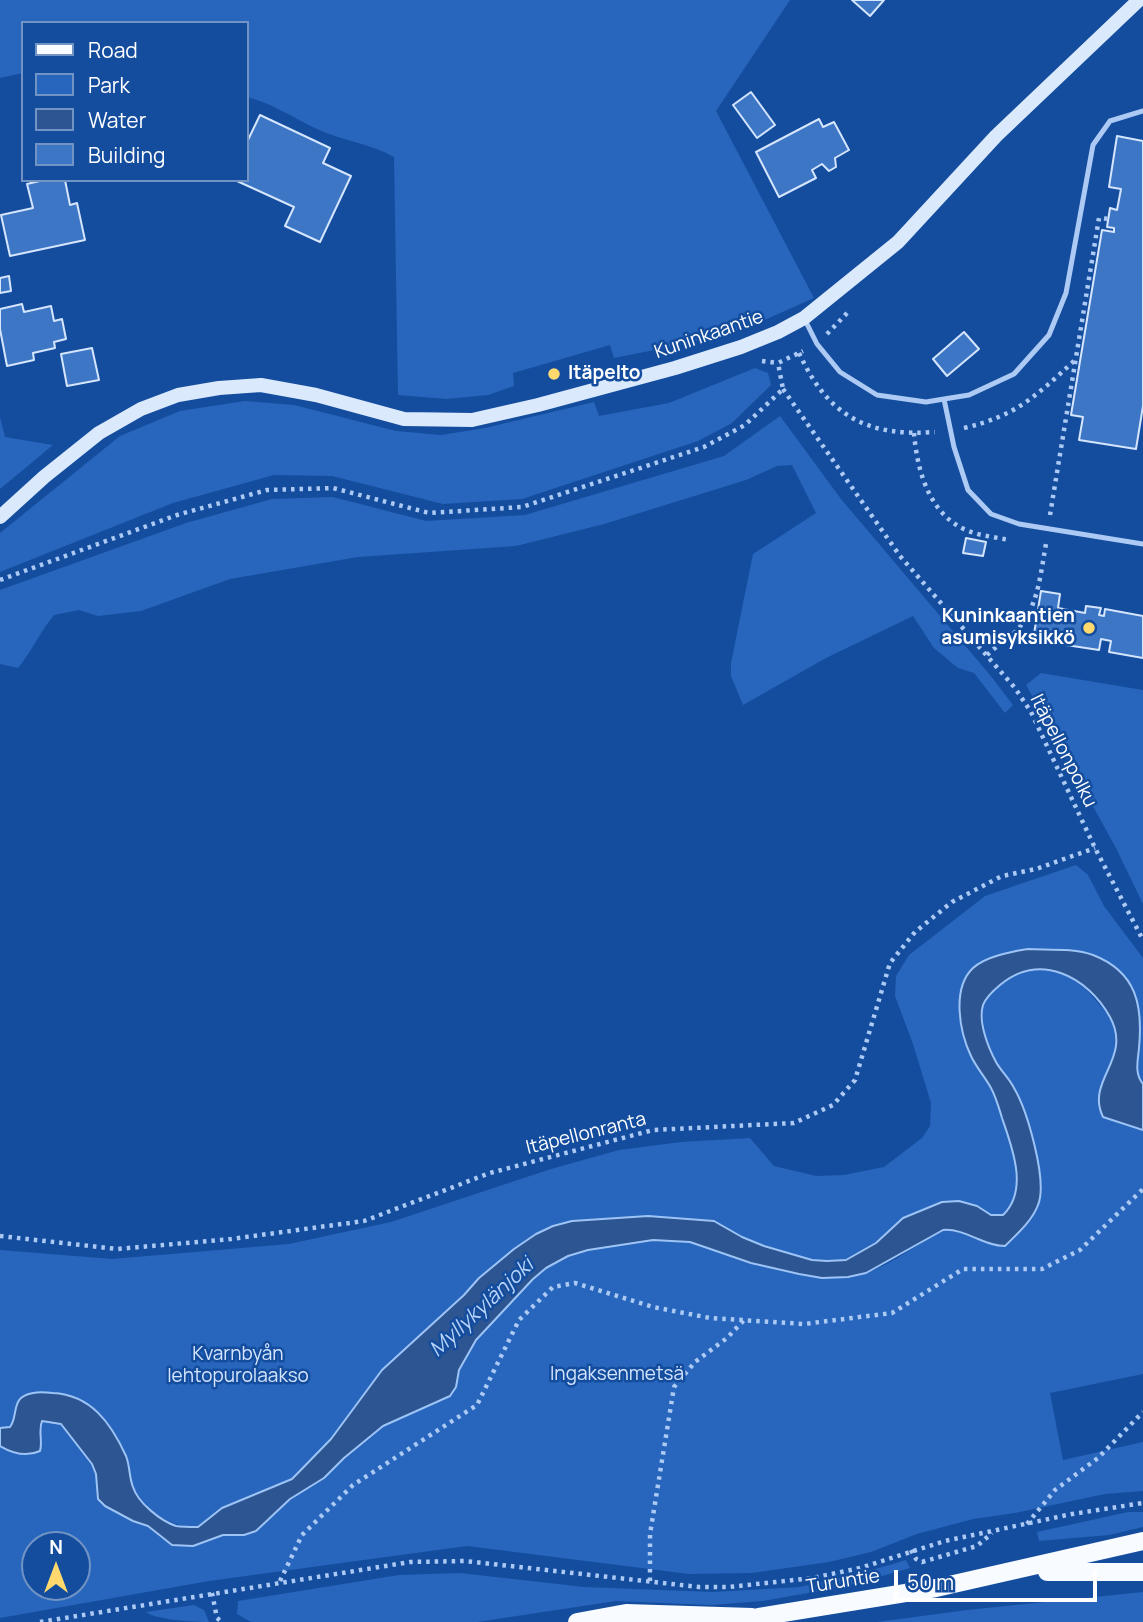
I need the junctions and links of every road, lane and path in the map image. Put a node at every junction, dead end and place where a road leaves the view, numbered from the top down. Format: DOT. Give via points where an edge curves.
graph roads {
  1 [pos="1139,0"];
  2 [pos="1143,111"];
  3 [pos="1109,219"];
  4 [pos="804,318"];
  5 [pos="1075,361"];
  6 [pos="783,389"];
  7 [pos="944,400"];
  8 [pos="0,517"];
  9 [pos="1143,544"];
  10 [pos="1095,848"];
  11 [pos="1143,940"];
  12 [pos="1143,1189"];
  13 [pos="0,1236"];
  14 [pos="744,1320"];
  15 [pos="1143,1412"];
  16 [pos="1143,1503"];
  17 [pos="1027,1525"];
  18 [pos="994,1532"];
  19 [pos="1143,1541"];
  20 [pos="911,1550"];
  21 [pos="1016,1572"];
  22 [pos="1143,1572"];
  23 [pos="650,1581"];
  24 [pos="280,1582"];
  25 [pos="212,1593"];
  26 [pos="760,1617"];
  27 [pos="40,1622"];
  28 [pos="222,1622"];
  29 [pos="577,1622"];
  30 [pos="741,1622"];
  1 -- 4 [label="main road, Kuninkaantie" via="996,136 898,242"];
  2 -- 7 [label="lane" via="1110,121 1093,145 1066,293 1049,335 1014,374 969,396"];
  3 -- 5 [label="path" via="1099,218"];
  4 -- 7 [label="lane" via="817,344 840,372 877,396"];
  4 -- 8 [label="main road, Kuninkaantie" via="741,347 688,364 472,420 404,419 316,394 261,385 178,395 99,433"];
  6 -- 10 [label="path, Itäpellonpolku" via="900,556 1026,704"];
  7 -- 9 [label="lane" via="968,490 991,514 1019,524"];
  10 -- 11 [label="path, Itäpellonpolku"];
  10 -- 13 [label="path, Itäpellonranta" via="1002,876 952,902 915,932 890,964 855,1080 833,1105 794,1123 653,1130 490,1173 351,1223 117,1249"];
  12 -- 14 [label="path" via="1080,1250 1042,1269 963,1269 892,1313 804,1324"];
  14 -- 23 [label="path" via="695,1362 674,1387 650,1534"];
  14 -- 24 [label="path" via="653,1307 575,1283 553,1287 519,1320 477,1405 353,1485 302,1535"];
  15 -- 17 [label="path" via="1098,1458 1055,1490"];
  16 -- 17 [label="path"];
  17 -- 18 [label="path"];
  18 -- 20 [label="path"];
  18 -- 20 [label="path" via="977,1546 922,1562"];
  19 -- 21 [label="main road, Turuntie"];
  20 -- 23 [label="path" via="860,1568 763,1584 699,1587"];
  21 -- 22 [label="main road, Turuntie"];
  21 -- 26 [label="main road, Turuntie"];
  23 -- 24 [label="path" via="465,1561 410,1562"];
  24 -- 25 [label="path"];
  25 -- 27 [label="path"];
  25 -- 28 [label="path"];
  26 -- 29 [label="main road, Turuntie" via="626,1613"];
  26 -- 30 [label="main road, Turuntie"];
}
